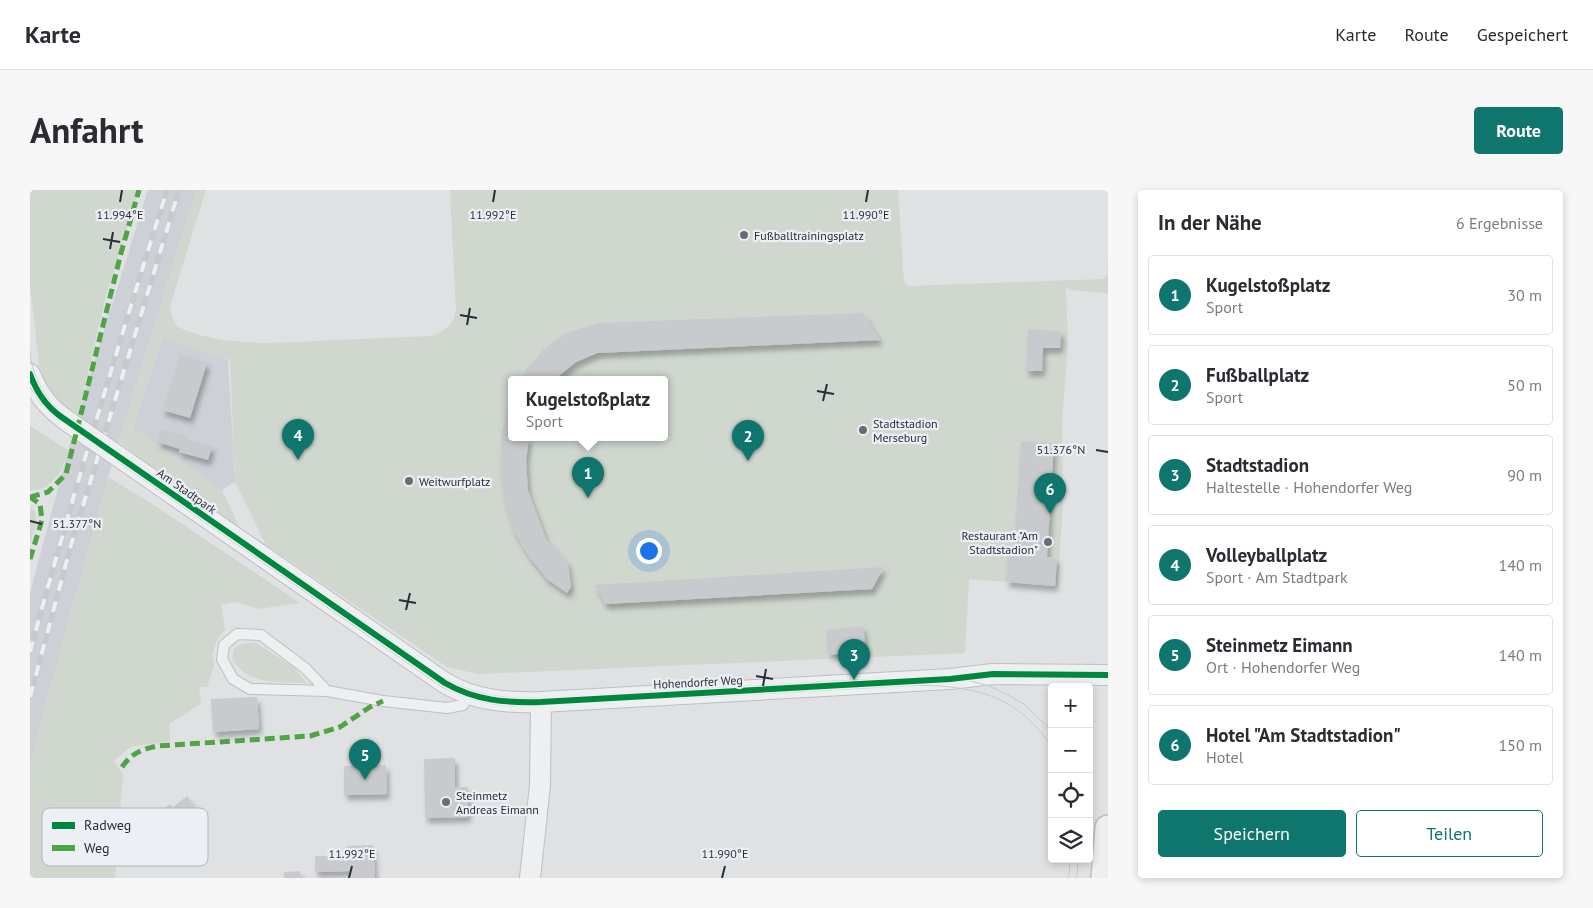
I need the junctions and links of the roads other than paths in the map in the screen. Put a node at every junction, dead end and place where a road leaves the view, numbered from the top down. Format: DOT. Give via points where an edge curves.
graph roads {
  1 [pos="30,374"];
  2 [pos="1108,676"];
  3 [pos="327,690"];
  4 [pos="470,695"];
  5 [pos="542,702"];
  6 [pos="1108,828"];
  7 [pos="530,878"];
  8 [pos="1104,878"];
  1 -- 4 [label="street, Am Stadtpark, bridge" via="38,393 52,410 445,683"];
  2 -- 5 [label="street, Hohendorfer Weg" via="993,674"];
  3 -- 3 [label="lane" via="305,668 260,635 237,634 224,645 222,659 233,679 250,689"];
  3 -- 4 [label="lane" via="383,701 447,708 463,705"];
  4 -- 5 [label="street, Hohendorfer Weg" via="500,702"];
  5 -- 7 [label="street" via="540,785"];
  6 -- 8 [label="street"];
}
